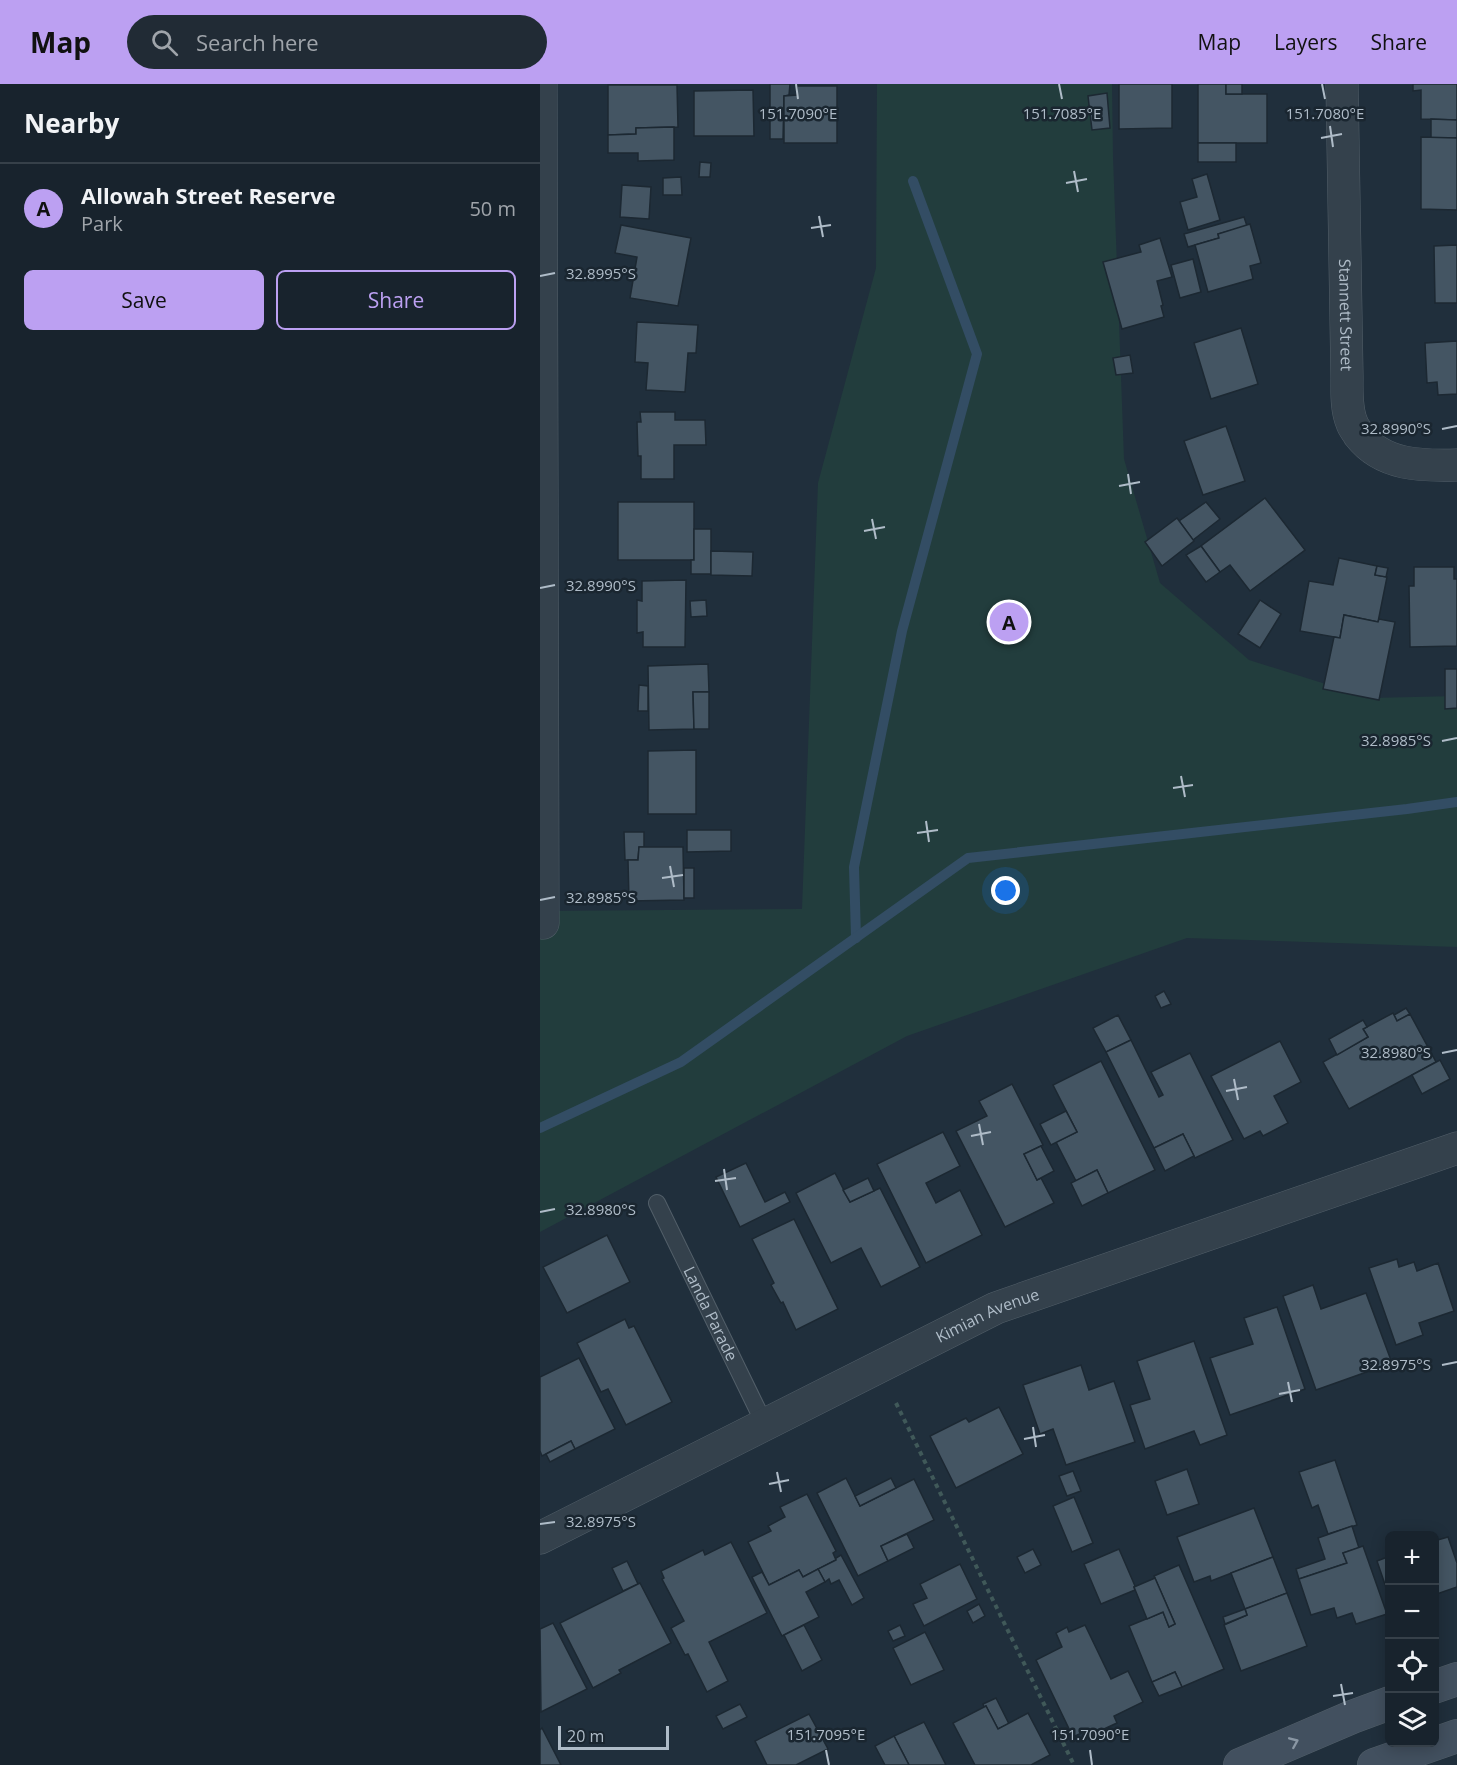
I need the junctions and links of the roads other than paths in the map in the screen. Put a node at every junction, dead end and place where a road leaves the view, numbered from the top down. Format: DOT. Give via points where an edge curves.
graph roads {
  1 [pos="541,84"];
  2 [pos="1342,84"];
  3 [pos="1457,465"];
  4 [pos="543,923"];
  5 [pos="1457,1148"];
  6 [pos="657,1203"];
  7 [pos="765,1425"];
  8 [pos="540,1538"];
  9 [pos="1457,1679"];
  10 [pos="1439,1685"];
  11 [pos="1385,1705"];
  12 [pos="1457,1736"];
  13 [pos="1240,1765"];
  14 [pos="1374,1765"];
  1 -- 4 [label="street"];
  2 -- 3 [label="street, Stannett Street" via="1347,377 1352,425 1364,441 1383,455 1405,464"];
  5 -- 7 [label="street, Kimian Avenue" via="996,1308"];
  6 -- 7 [label="lane, Landa Parade"];
  7 -- 8 [label="street, Kimian Avenue"];
  9 -- 10 [label="main road"];
  13 -- 11 [label="main road, one-way"];
  12 -- 14 [label="main road"];
}
